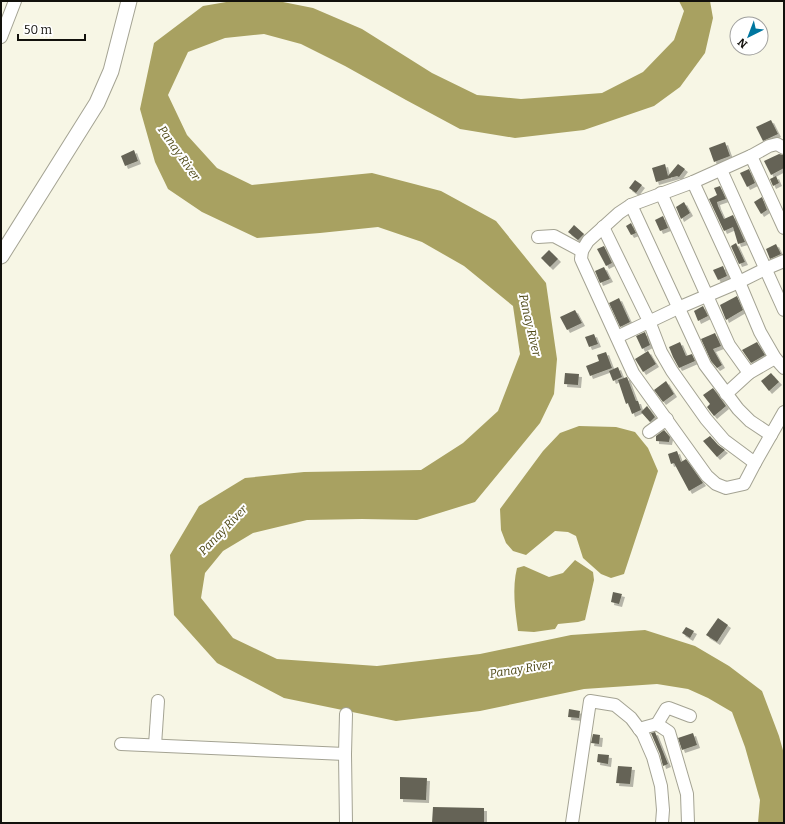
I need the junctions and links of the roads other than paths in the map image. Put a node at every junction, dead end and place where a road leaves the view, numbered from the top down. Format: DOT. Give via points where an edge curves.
graph roads {
  1 [pos="15,1"];
  2 [pos="129,1"];
  3 [pos="1,37"];
  4 [pos="784,148"];
  5 [pos="751,156"];
  6 [pos="721,170"];
  7 [pos="693,182"];
  8 [pos="661,193"];
  9 [pos="631,205"];
  10 [pos="603,227"];
  11 [pos="784,228"];
  12 [pos="538,237"];
  13 [pos="582,251"];
  14 [pos="1,256"];
  15 [pos="784,261"];
  16 [pos="765,269"];
  17 [pos="739,282"];
  18 [pos="707,296"];
  19 [pos="678,308"];
  20 [pos="784,310"];
  21 [pos="649,321"];
  22 [pos="616,337"];
  23 [pos="775,358"];
  24 [pos="784,368"];
  25 [pos="749,374"];
  26 [pos="726,394"];
  27 [pos="784,412"];
  28 [pos="667,419"];
  29 [pos="648,432"];
  30 [pos="771,435"];
  31 [pos="755,463"];
  32 [pos="158,701"];
  33 [pos="346,714"];
  34 [pos="690,716"];
  35 [pos="658,724"];
  36 [pos="639,729"];
  37 [pos="121,744"];
  38 [pos="155,746"];
  39 [pos="345,754"];
  40 [pos="346,823"];
  41 [pos="572,823"];
  42 [pos="662,823"];
  43 [pos="688,823"];
  1 -- 3 [label="street"];
  2 -- 14 [label="main road" via="111,71 97,104"];
  4 -- 5 [label="street" via="777,144"];
  5 -- 6 [label="street"];
  5 -- 11 [label="street"];
  6 -- 7 [label="street"];
  6 -- 16 [label="street"];
  7 -- 8 [label="street"];
  7 -- 17 [label="street"];
  8 -- 9 [label="street"];
  8 -- 18 [label="street"];
  9 -- 10 [label="street"];
  9 -- 19 [label="street"];
  10 -- 13 [label="street" via="588,241"];
  10 -- 21 [label="street"];
  12 -- 13 [label="street" via="554,236"];
  13 -- 22 [label="street" via="581,259"];
  15 -- 16 [label="street"];
  16 -- 17 [label="street"];
  16 -- 20 [label="street"];
  17 -- 18 [label="street"];
  17 -- 23 [label="street" via="760,332"];
  18 -- 19 [label="street"];
  18 -- 25 [label="street" via="729,345"];
  19 -- 21 [label="street"];
  19 -- 26 [label="street" via="705,365"];
  21 -- 22 [label="street"];
  21 -- 31 [label="street" via="661,352 672,371 706,419 724,440"];
  22 -- 28 [label="street" via="633,373"];
  23 -- 24 [label="street"];
  23 -- 25 [label="street"];
  25 -- 26 [label="street"];
  26 -- 30 [label="street" via="750,421"];
  27 -- 30 [label="street"];
  28 -- 29 [label="street"];
  28 -- 31 [label="street" via="707,476 716,484 726,488 744,484"];
  30 -- 31 [label="street"];
  32 -- 38 [label="street"];
  33 -- 39 [label="street"];
  34 -- 35 [label="street" via="669,708"];
  35 -- 36 [label="street"];
  35 -- 43 [label="street" via="669,732 687,794"];
  36 -- 41 [label="street" via="631,718 615,705 590,701"];
  36 -- 42 [label="street" via="644,734 653,757 661,786"];
  37 -- 38 [label="street"];
  38 -- 39 [label="street"];
  39 -- 40 [label="street"];
}
